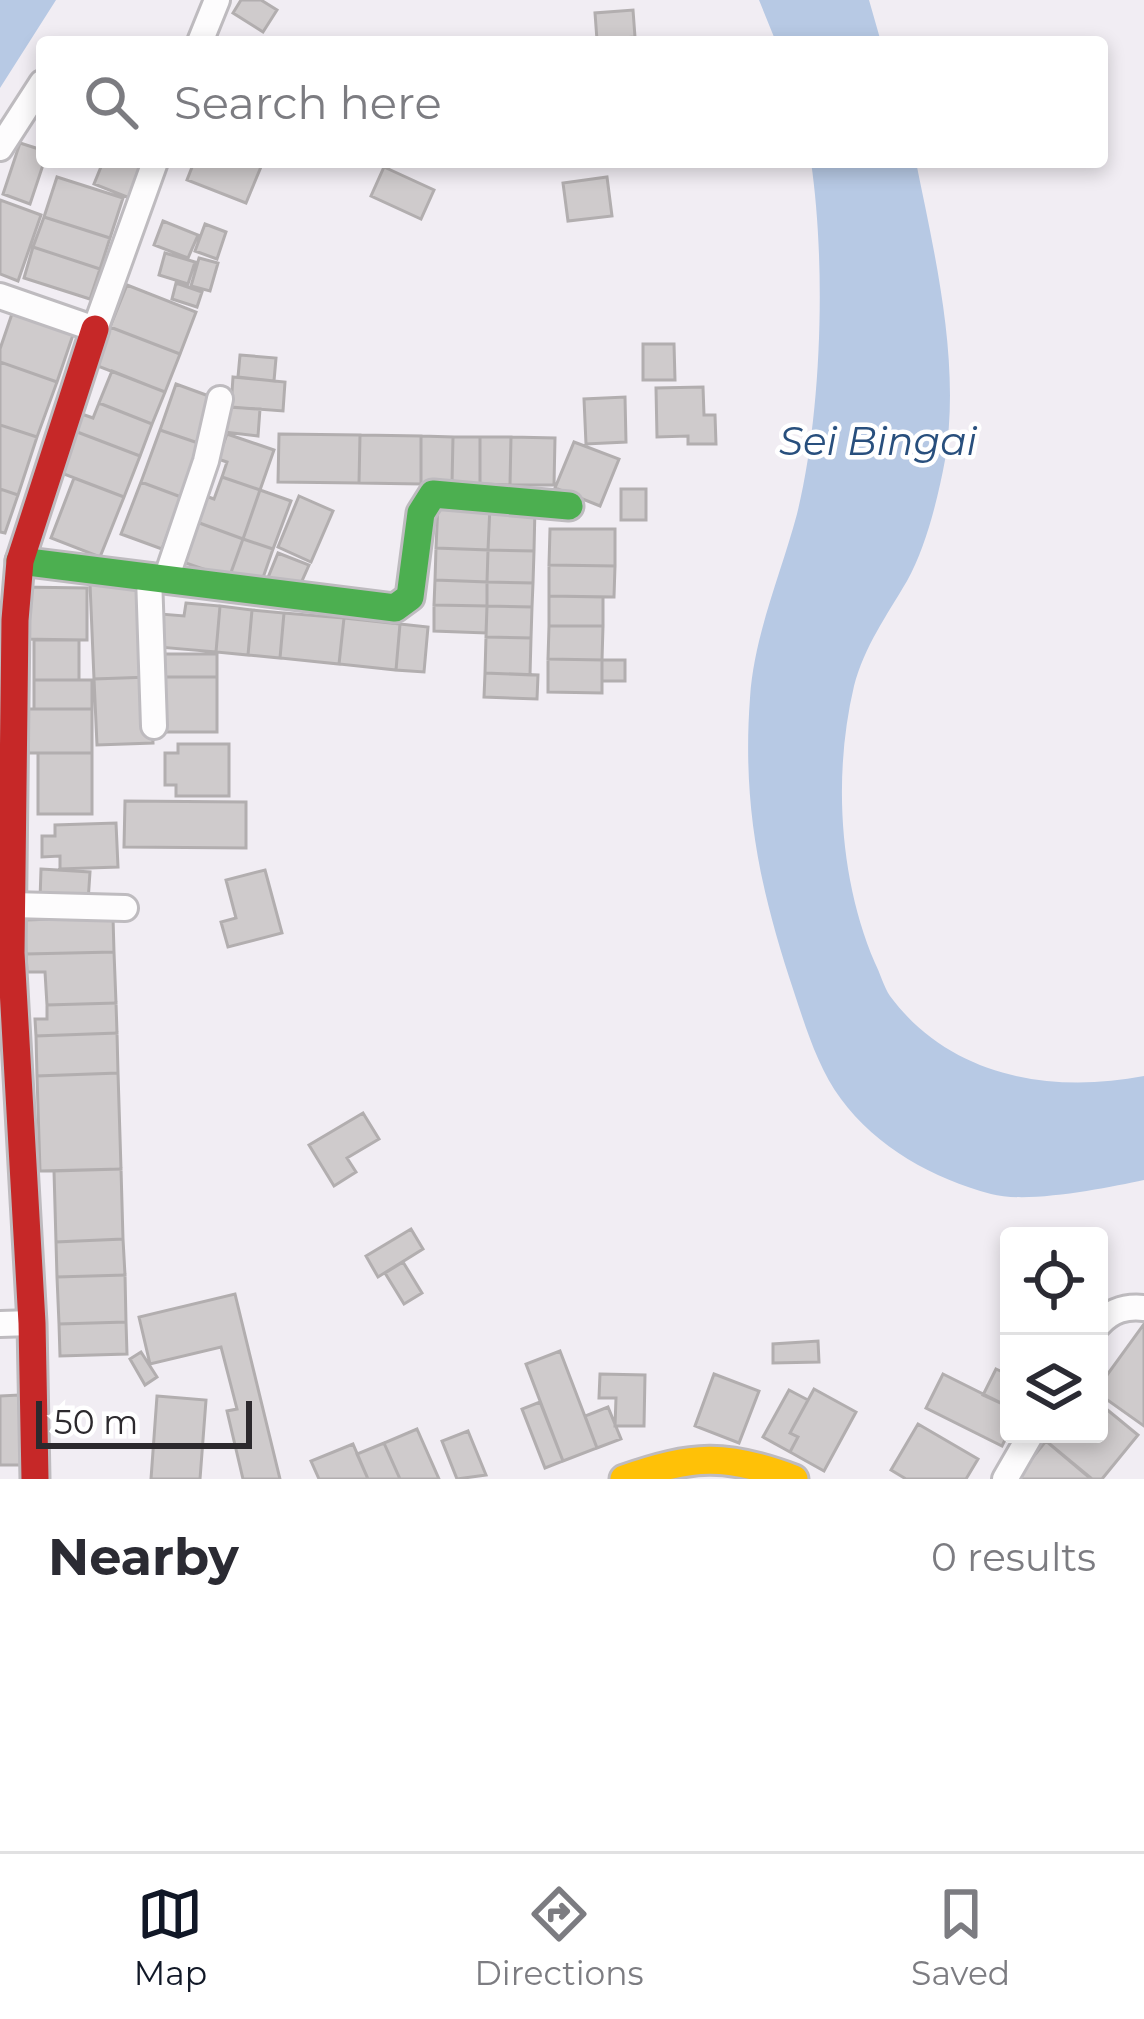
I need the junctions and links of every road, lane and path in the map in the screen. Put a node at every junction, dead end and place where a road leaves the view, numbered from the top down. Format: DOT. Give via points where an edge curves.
graph roads {
  1 [pos="217,0"];
  2 [pos="202,36"];
  3 [pos="36,92"];
  4 [pos="0,148"];
  5 [pos="153,168"];
  6 [pos="0,296"];
  7 [pos="95,329"];
  8 [pos="220,399"];
  9 [pos="569,506"];
  10 [pos="20,561"];
  11 [pos="158,578"];
  12 [pos="154,726"];
  13 [pos="12,905"];
  14 [pos="125,908"];
  15 [pos="6,953"];
  16 [pos="1144,1308"];
  17 [pos="1108,1315"];
  18 [pos="32,1323"];
  19 [pos="0,1324"];
  20 [pos="1026,1443"];
  21 [pos="35,1479"];
  22 [pos="624,1479"];
  23 [pos="794,1479"];
  24 [pos="1005,1479"];
  1 -- 2 [label="street"];
  3 -- 4 [label="street"];
  5 -- 7 [label="street"];
  6 -- 7 [label="street"];
  7 -- 10 [label="street"];
  8 -- 11 [label="street" via="206,461"];
  9 -- 11 [label="street" via="433,494 421,513 410,597 395,608"];
  10 -- 11 [label="street"];
  10 -- 13 [label="street"];
  11 -- 12 [label="street"];
  13 -- 14 [label="street"];
  13 -- 15 [label="street"];
  15 -- 18 [label="street"];
  16 -- 17 [label="street"];
  18 -- 19 [label="street"];
  18 -- 21 [label="street"];
  20 -- 24 [label="street"];
  22 -- 23 [label="street" via="687,1456 744,1459"];
}
